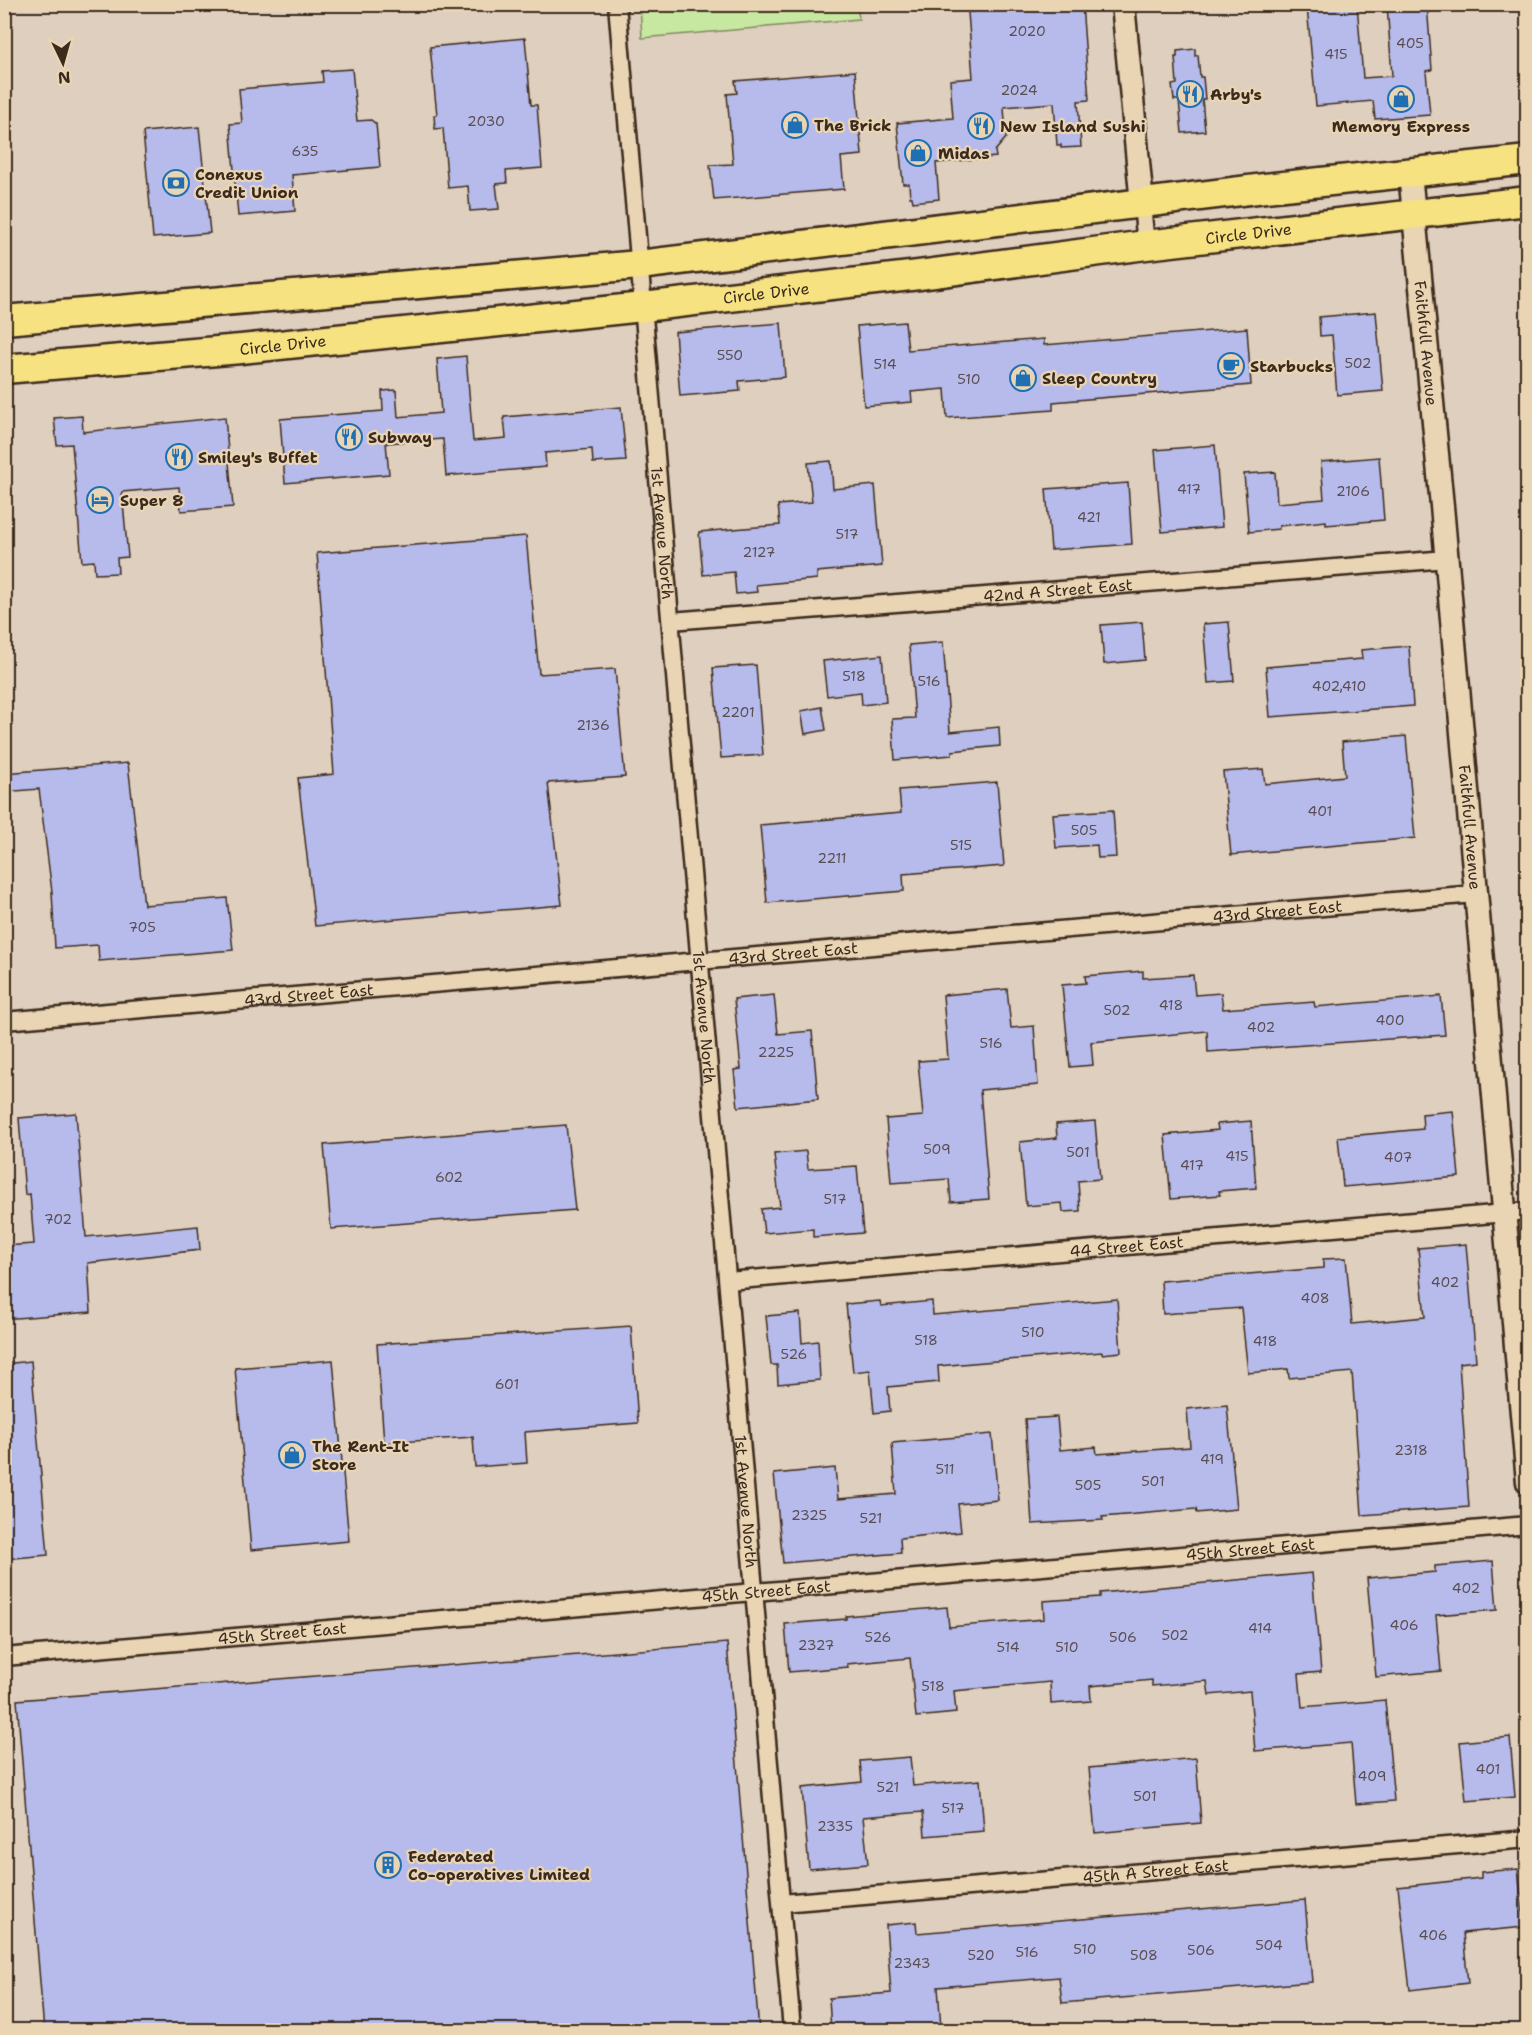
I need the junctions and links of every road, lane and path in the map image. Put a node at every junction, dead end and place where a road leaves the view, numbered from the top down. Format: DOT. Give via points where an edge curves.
graph roads {
  1 [pos="617,4"];
  2 [pos="1123,4"];
  3 [pos="1527,160"];
  4 [pos="1410,173"];
  5 [pos="1527,201"];
  6 [pos="1142,204"];
  7 [pos="1413,215"];
  8 [pos="1146,245"];
  9 [pos="639,266"];
  10 [pos="643,307"];
  11 [pos="4,320"];
  12 [pos="4,369"];
  13 [pos="1447,559"];
  14 [pos="671,621"];
  15 [pos="1475,894"];
  16 [pos="700,962"];
  17 [pos="4,1021"];
  18 [pos="1527,1211"];
  19 [pos="1504,1214"];
  20 [pos="728,1281"];
  21 [pos="1527,1482"];
  22 [pos="1527,1525"];
  23 [pos="755,1592"];
  24 [pos="4,1657"];
  25 [pos="1527,1839"];
  26 [pos="782,1904"];
  27 [pos="792,2031"];
  1 -- 9 [label="street, 1st Avenue North"];
  2 -- 6 [label="street"];
  3 -- 4 [label="highway"];
  4 -- 6 [label="highway"];
  4 -- 7 [label="street, Faithfull Avenue"];
  5 -- 7 [label="highway, Circle Drive"];
  6 -- 8 [label="street"];
  6 -- 9 [label="highway"];
  7 -- 8 [label="highway, Circle Drive"];
  7 -- 13 [label="street, Faithfull Avenue"];
  8 -- 10 [label="highway, Circle Drive"];
  9 -- 10 [label="street, 1st Avenue North"];
  9 -- 11 [label="highway"];
  10 -- 12 [label="highway, Circle Drive"];
  10 -- 14 [label="street, 1st Avenue North"];
  13 -- 14 [label="street, 42nd A Street East"];
  13 -- 15 [label="street, Faithfull Avenue"];
  14 -- 16 [label="street, 1st Avenue North"];
  15 -- 16 [label="street, 43rd Street East"];
  15 -- 19 [label="street, Faithfull Avenue"];
  16 -- 17 [label="street, 43rd Street East"];
  16 -- 20 [label="street, 1st Avenue North"];
  18 -- 19 [label="street, 44 Street East"];
  19 -- 20 [label="street, 44 Street East"];
  19 -- 21 [label="street, Faithfull Avenue"];
  20 -- 23 [label="street, 1st Avenue North"];
  22 -- 23 [label="street, 45th Street East"];
  23 -- 24 [label="street, 45th Street East"];
  23 -- 26 [label="street, 1st Avenue North"];
  25 -- 26 [label="street, 45th A Street East"];
  26 -- 27 [label="street, 1st Avenue North"];
}
